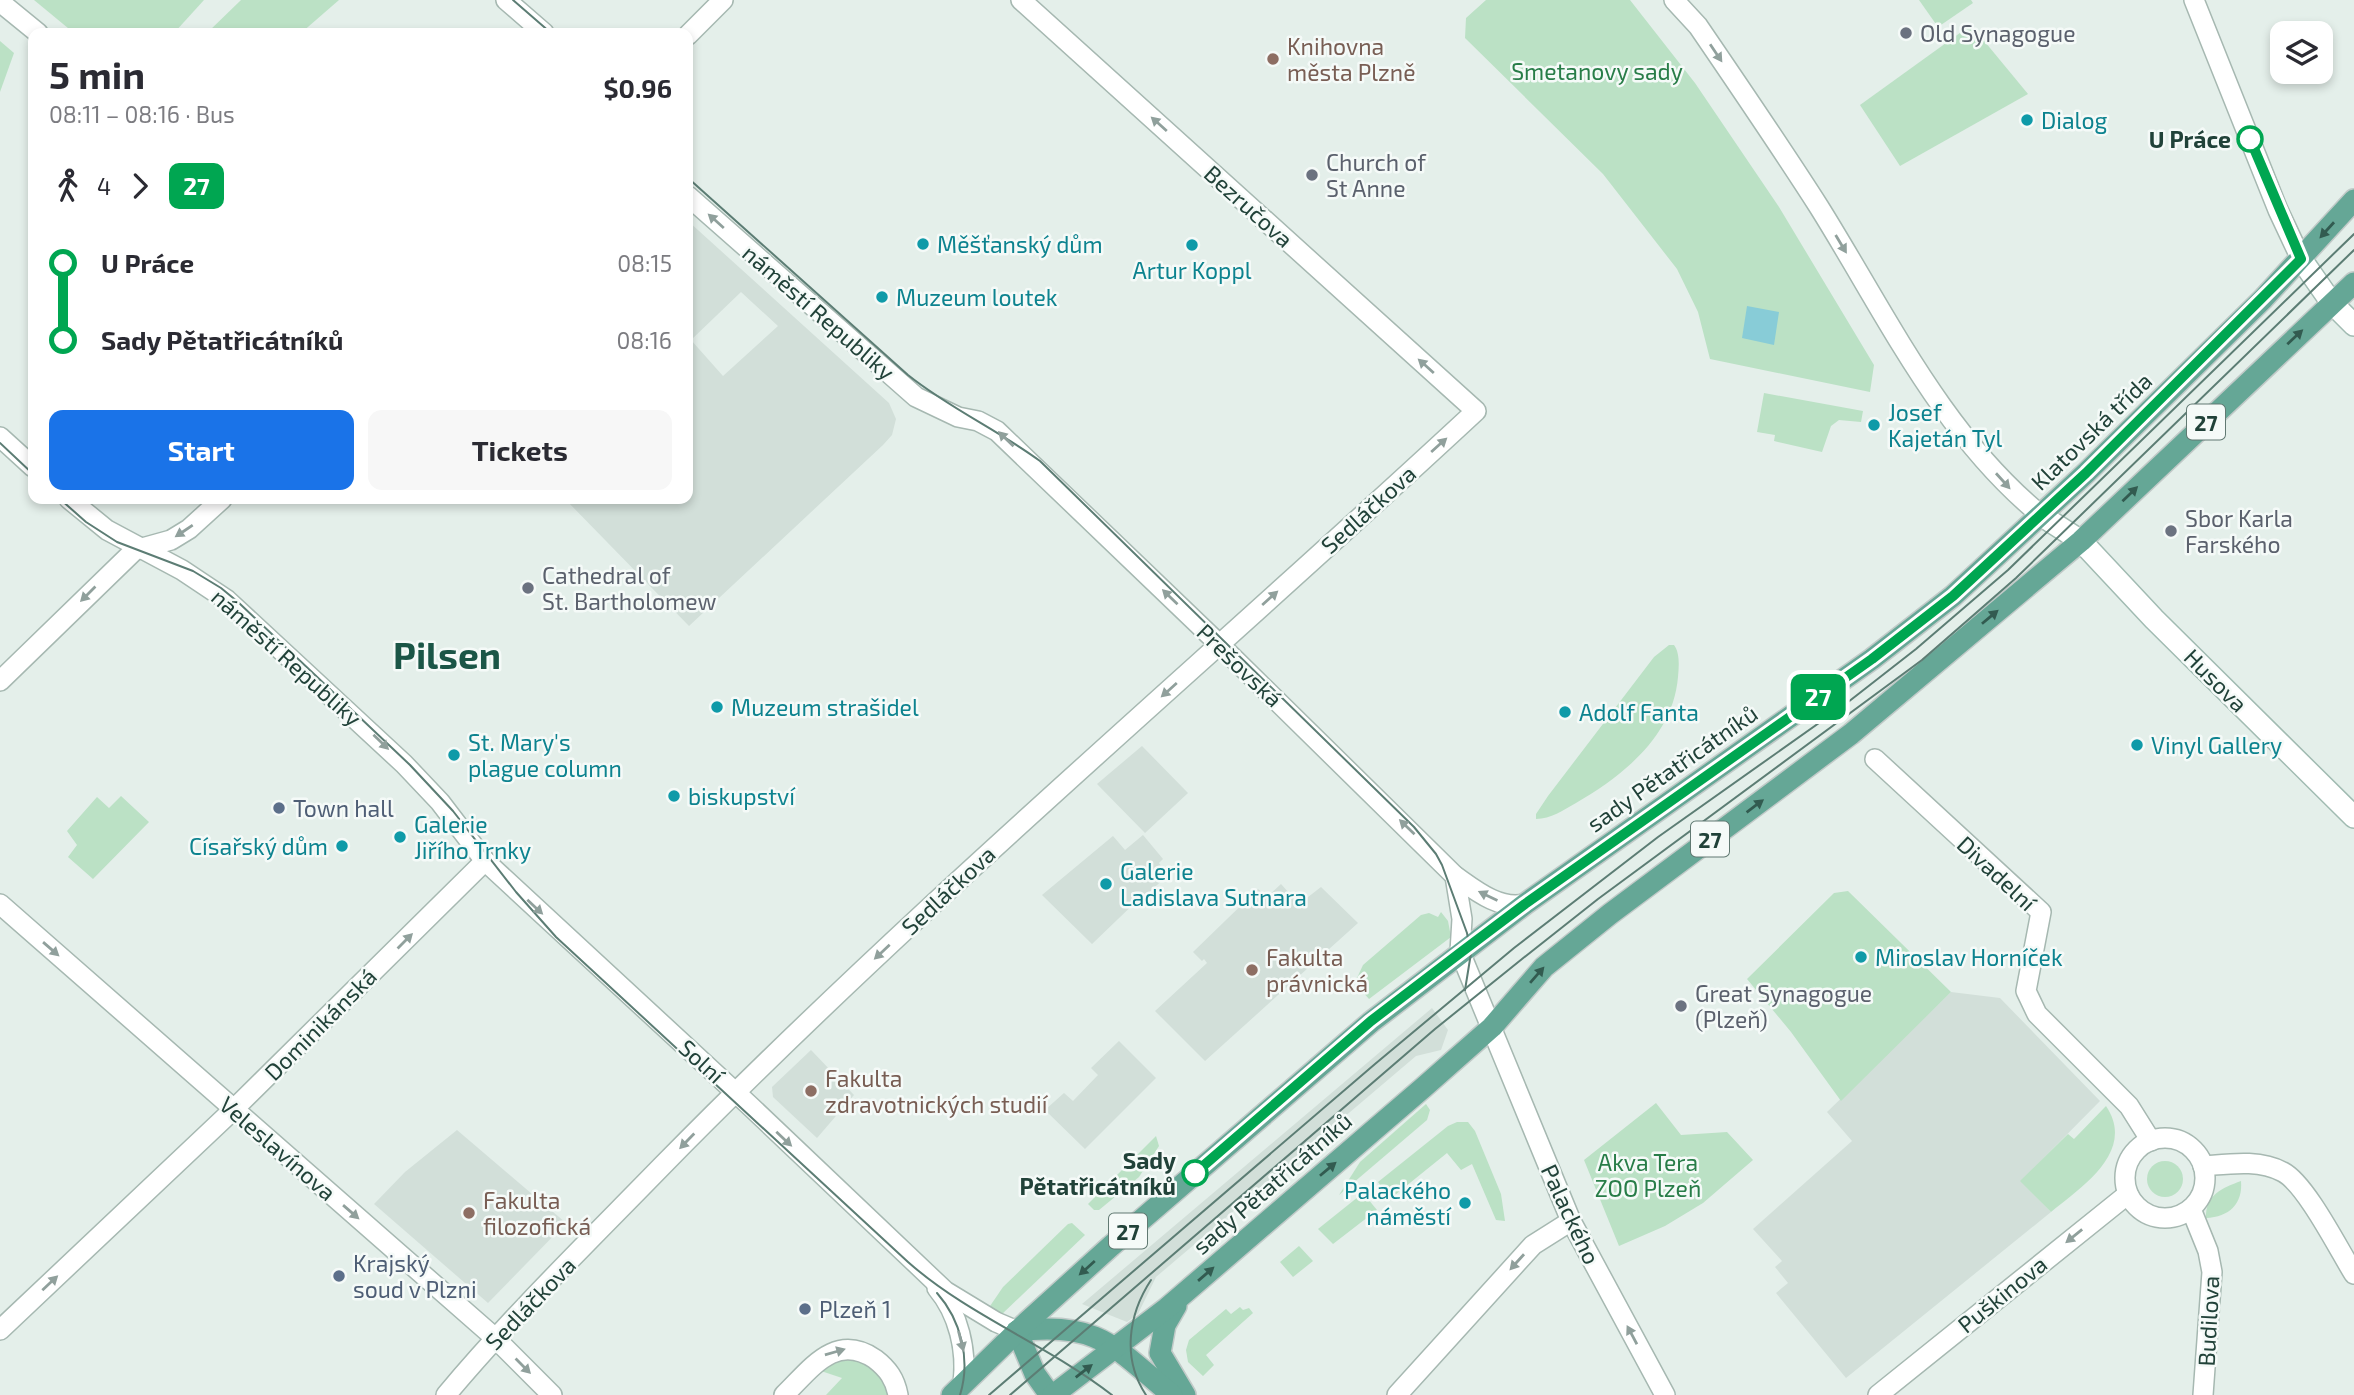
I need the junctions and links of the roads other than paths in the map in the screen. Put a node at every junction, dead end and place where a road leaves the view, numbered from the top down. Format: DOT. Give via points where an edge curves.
graph roads {
  1 [pos="506,0"];
  2 [pos="723,0"];
  3 [pos="1021,0"];
  4 [pos="1674,0"];
  5 [pos="2194,0"];
  6 [pos="0,2"];
  7 [pos="32,28"];
  8 [pos="538,28"];
  9 [pos="693,30"];
  10 [pos="693,200"];
  11 [pos="2354,200"];
  12 [pos="2301,259"];
  13 [pos="2354,283"];
  14 [pos="2332,302"];
  15 [pos="2354,325"];
  16 [pos="1476,411"];
  17 [pos="958,417"];
  18 [pos="0,437"];
  19 [pos="28,462"];
  20 [pos="75,504"];
  21 [pos="216,504"];
  22 [pos="2042,516"];
  23 [pos="2081,541"];
  24 [pos="138,548"];
  25 [pos="1219,644"];
  26 [pos="0,681"];
  27 [pos="1875,759"];
  28 [pos="2354,817"];
  29 [pos="485,861"];
  30 [pos="1455,876"];
  31 [pos="0,904"];
  32 [pos="1525,904"];
  33 [pos="1460,953"];
  34 [pos="1492,1027"];
  35 [pos="735,1092"];
  36 [pos="234,1109"];
  37 [pos="2151,1141"];
  38 [pos="2203,1166"];
  39 [pos="2127,1194"];
  40 [pos="2191,1209"];
  41 [pos="1571,1221"];
  42 [pos="916,1263"];
  43 [pos="2354,1274"];
  44 [pos="1181,1295"];
  45 [pos="0,1330"];
  46 [pos="1017,1331"];
  47 [pos="494,1338"];
  48 [pos="1115,1347"];
  49 [pos="958,1389"];
  50 [pos="446,1395"];
  51 [pos="552,1395"];
  52 [pos="784,1395"];
  53 [pos="898,1395"];
  54 [pos="1052,1395"];
  55 [pos="1172,1395"];
  56 [pos="1185,1395"];
  57 [pos="1397,1395"];
  58 [pos="1665,1395"];
  59 [pos="1878,1395"];
  60 [pos="2203,1395"];
  1 -- 8 [label="street"];
  2 -- 9 [label="street"];
  16 -- 3 [label="street, Bezručova, one-way"];
  4 -- 22 [label="street, one-way" via="1698,26 1818,207 1943,410 2015,494"];
  5 -- 12 [label="street"];
  6 -- 7 [label="street"];
  17 -- 10 [label="street, náměstí Republiky, one-way" via="916,397"];
  11 -- 12 [label="main road, Klatovská třída / 27, one-way"];
  12 -- 14 [label="street"];
  12 -- 22 [label="main road, Klatovská třída / 27"];
  13 -- 14 [label="main road, 27"];
  14 -- 15 [label="street"];
  23 -- 14 [label="main road, 27, one-way"];
  25 -- 16 [label="street, Sedláčkova, one-way"];
  25 -- 17 [label="street, Prešovská, one-way" via="997,431"];
  18 -- 19 [label="street"];
  20 -- 24 [label="street, náměstí Republiky"];
  21 -- 24 [label="street, one-way" via="171,540"];
  22 -- 23 [label="street, Klatovská třída"];
  22 -- 32 [label="main road, sady Pětatřicátníků / 27" via="1953,596 1872,659"];
  23 -- 28 [label="street, Husova"];
  34 -- 23 [label="main road, sady Pětatřicátníků / 27, one-way" via="1544,967 1851,734"];
  24 -- 26 [label="street, one-way"];
  24 -- 29 [label="street, náměstí Republiky, one-way" via="206,584 276,643 404,764"];
  30 -- 25 [label="street, Prešovská, one-way"];
  25 -- 35 [label="street, Sedláčkova, one-way" via="949,889"];
  27 -- 37 [label="street, Divadelní" via="2041,912 2025,991 2037,1013 2129,1106"];
  29 -- 35 [label="street, Solní, one-way"];
  36 -- 29 [label="street, Dominikánská, one-way"];
  32 -- 30 [label="street, Prešovská, one-way" via="1505,904"];
  30 -- 33 [label="street" via="1462,919"];
  31 -- 36 [label="street, Veleslavínova, one-way"];
  32 -- 33 [label="main road, sady Pětatřicátníků / 27"];
  33 -- 34 [label="street"];
  33 -- 46 [label="main road, sady Pětatřicátníků / 27, one-way" via="1303,1078"];
  34 -- 41 [label="street, Palackého"];
  44 -- 34 [label="main road, sady Pětatřicátníků / 27, one-way"];
  35 -- 42 [label="street, Solní, one-way"];
  35 -- 47 [label="street, Sedláčkova, one-way"];
  45 -- 36 [label="street, Dominikánská, one-way"];
  36 -- 47 [label="street, Veleslavínova, one-way"];
  37 -- 38 [label="street" via="2172,1139 2186,1144"];
  37 -- 39 [label="street" via="2138,1148 2126,1166"];
  38 -- 40 [label="street" via="2203,1193"];
  38 -- 43 [label="street" via="2251,1164 2284,1172 2298,1184"];
  39 -- 40 [label="street" via="2152,1217 2173,1218"];
  39 -- 59 [label="street, Puškinova, one-way"];
  40 -- 60 [label="street, Budilova" via="2212,1272"];
  41 -- 57 [label="street, one-way" via="1532,1245"];
  58 -- 41 [label="street, Palackého, one-way"];
  42 -- 46 [label="street, Solní" via="945,1291"];
  42 -- 49 [label="street, Solní, one-way" via="942,1293 958,1327 965,1363"];
  44 -- 48 [label="main road, sady Pětatřicátníků / 27"];
  44 -- 56 [label="main road" via="1165,1325 1160,1353"];
  46 -- 48 [label="main road" via="1071,1330"];
  46 -- 49 [label="main road, sady Pětatřicátníků / 27"];
  46 -- 54 [label="main road, sady Pětatřicátníků" via="1032,1368"];
  47 -- 50 [label="street, Sedláčkova"];
  47 -- 51 [label="street, Veleslavínova, one-way"];
  54 -- 48 [label="main road, sady Pětatřicátníků / 27, one-way"];
  48 -- 55 [label="main road"];
  52 -- 53 [label="street, one-way" via="825,1354 845,1349 862,1350 882,1364"];
}
